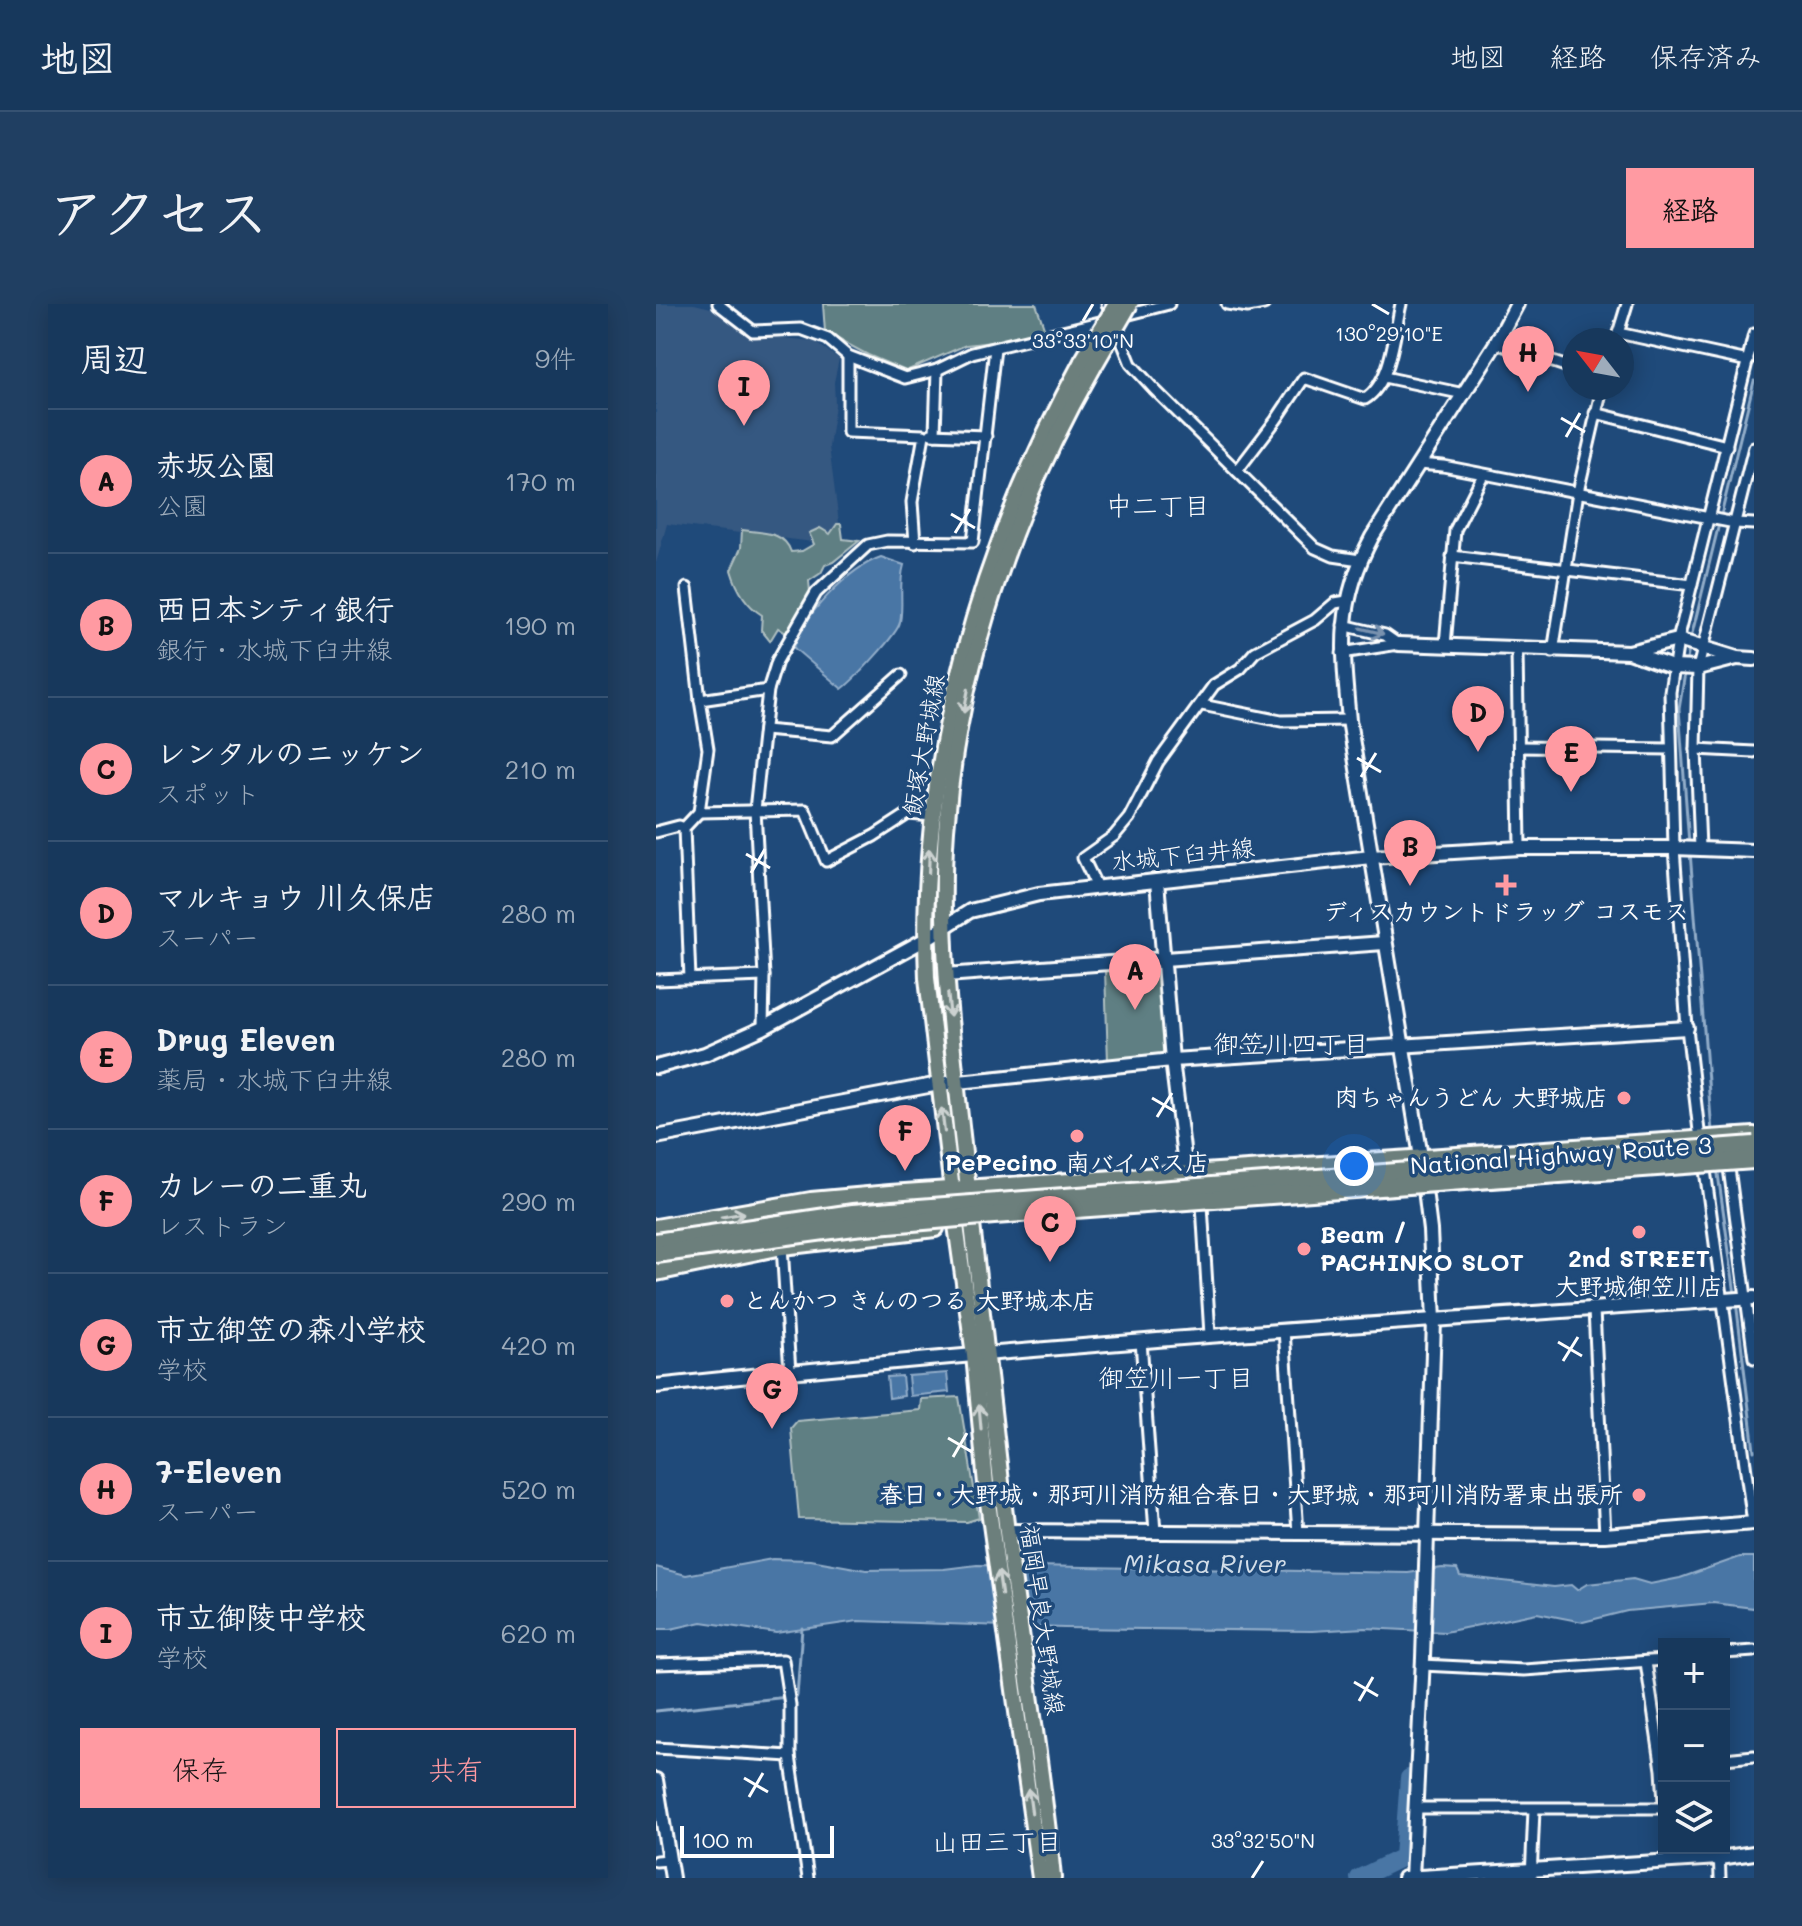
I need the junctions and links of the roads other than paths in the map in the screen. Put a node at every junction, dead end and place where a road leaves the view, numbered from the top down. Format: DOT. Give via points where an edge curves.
graph roads {
  1 [pos="1107,304"];
  2 [pos="1130,304"];
  3 [pos="1169,304"];
  4 [pos="1227,304"];
  5 [pos="1264,304"];
  6 [pos="1400,304"];
  7 [pos="1517,304"];
  8 [pos="1627,304"];
  9 [pos="724,306"];
  10 [pos="1114,311"];
  11 [pos="1620,328"];
  12 [pos="1754,334"];
  13 [pos="1634,339"];
  14 [pos="1496,343"];
  15 [pos="995,348"];
  16 [pos="848,356"];
  17 [pos="1748,361"];
  18 [pos="1088,365"];
  19 [pos="1562,365"];
  20 [pos="937,370"];
  21 [pos="1384,377"];
  22 [pos="1464,394"];
  23 [pos="1599,400"];
  24 [pos="1595,413"];
  25 [pos="935,434"];
  26 [pos="924,435"];
  27 [pos="986,436"];
  28 [pos="1727,446"];
  29 [pos="1754,447"];
  30 [pos="1418,464"];
  31 [pos="1237,471"];
  32 [pos="1483,475"];
  33 [pos="1578,492"];
  34 [pos="1711,517"];
  35 [pos="1733,523"];
  36 [pos="1754,524"];
  37 [pos="915,543"];
  38 [pos="1452,556"];
  39 [pos="1360,560"];
  40 [pos="1564,570"];
  41 [pos="1692,585"];
  42 [pos="687,588"];
  43 [pos="1347,601"];
  44 [pos="1343,625"];
  45 [pos="1678,640"];
  46 [pos="1398,644"];
  47 [pos="1445,645"];
  48 [pos="1703,646"];
  49 [pos="1517,650"];
  50 [pos="1553,652"];
  51 [pos="1629,652"];
  52 [pos="1342,653"];
  53 [pos="1737,658"];
  54 [pos="1754,659"];
  55 [pos="1672,667"];
  56 [pos="1698,668"];
  57 [pos="901,675"];
  58 [pos="768,690"];
  59 [pos="700,700"];
  60 [pos="1202,705"];
  61 [pos="1349,720"];
  62 [pos="764,730"];
  63 [pos="1519,747"];
  64 [pos="1670,749"];
  65 [pos="1696,749"];
  66 [pos="1754,752"];
  67 [pos="755,810"];
  68 [pos="699,812"];
  69 [pos="933,816"];
  70 [pos="684,828"];
  71 [pos="656,832"];
  72 [pos="1520,848"];
  73 [pos="1674,848"];
  74 [pos="1700,848"];
  75 [pos="1754,851"];
  76 [pos="1371,857"];
  77 [pos="1157,881"];
  78 [pos="1097,887"];
  79 [pos="944,927"];
  80 [pos="926,939"];
  81 [pos="1384,943"];
  82 [pos="1165,958"];
  83 [pos="946,975"];
  84 [pos="764,976"];
  85 [pos="690,979"];
  86 [pos="656,980"];
  87 [pos="763,1028"];
  88 [pos="1687,1028"];
  89 [pos="1402,1047"];
  90 [pos="1172,1060"];
  91 [pos="656,1067"];
  92 [pos="957,1083"];
  93 [pos="939,1084"];
  94 [pos="1754,1136"];
  95 [pos="656,1137"];
  96 [pos="1700,1140"];
  97 [pos="1754,1145"];
  98 [pos="1421,1157"];
  99 [pos="1754,1160"];
  100 [pos="1754,1167"];
  101 [pos="1729,1168"];
  102 [pos="1705,1170"];
  103 [pos="1186,1173"];
  104 [pos="1425,1189"];
  105 [pos="960,1191"];
  106 [pos="1202,1205"];
  107 [pos="964,1225"];
  108 [pos="656,1228"];
  109 [pos="656,1242"];
  110 [pos="782,1246"];
  111 [pos="656,1254"];
  112 [pos="691,1263"];
  113 [pos="656,1265"];
  114 [pos="656,1272"];
  115 [pos="1750,1298"];
  116 [pos="1723,1300"];
  117 [pos="1594,1310"];
  118 [pos="1434,1321"];
  119 [pos="1284,1330"];
  120 [pos="1210,1335"];
  121 [pos="1141,1341"];
  122 [pos="981,1354"];
  123 [pos="1754,1358"];
  124 [pos="790,1372"];
  125 [pos="656,1386"];
  126 [pos="1754,1523"];
  127 [pos="1007,1531"];
  128 [pos="1155,1532"];
  129 [pos="1298,1533"];
  130 [pos="1605,1535"];
  131 [pos="1426,1538"];
  132 [pos="1754,1651"];
  133 [pos="1730,1653"];
  134 [pos="1019,1661"];
  135 [pos="1423,1661"];
  136 [pos="1658,1661"];
  137 [pos="1646,1662"];
  138 [pos="656,1664"];
  139 [pos="1658,1738"];
  140 [pos="656,1748"];
  141 [pos="790,1756"];
  142 [pos="1754,1756"];
  143 [pos="1730,1758"];
  144 [pos="656,1780"];
  145 [pos="1658,1805"];
  146 [pos="1415,1808"];
  147 [pos="1534,1810"];
  148 [pos="1730,1853"];
  149 [pos="1754,1853"];
  150 [pos="1670,1854"];
  151 [pos="1719,1854"];
  152 [pos="662,1861"];
  153 [pos="1531,1874"];
  154 [pos="672,1878"];
  155 [pos="808,1878"];
  156 [pos="1040,1878"];
  157 [pos="1053,1878"];
  158 [pos="1404,1878"];
  159 [pos="1412,1878"];
  160 [pos="1720,1878"];
  1 -- 10 [label="street"];
  2 -- 18 [label="main road, 飯塚大野城線, bridge"];
  3 -- 10 [label="street"];
  4 -- 5 [label="street"];
  6 -- 21 [label="street"];
  7 -- 14 [label="street"];
  8 -- 11 [label="street"];
  9 -- 16 [label="street" via="753,331 801,329 828,339"];
  10 -- 15 [label="street"];
  10 -- 18 [label="main road, 飯塚大野城線, bridge"];
  10 -- 31 [label="street" via="1131,364"];
  12 -- 17 [label="street"];
  13 -- 17 [label="street"];
  14 -- 19 [label="street"];
  14 -- 22 [label="street"];
  15 -- 20 [label="street"];
  15 -- 27 [label="street"];
  16 -- 20 [label="street" via="905,378"];
  16 -- 26 [label="street" via="848,432"];
  17 -- 28 [label="street"];
  18 -- 69 [label="main road, 飯塚大野城線" via="1030,464 983,584 948,719"];
  18 -- 79 [label="main road, 飯塚大野城線, one-way" via="1013,535 976,655 946,827"];
  20 -- 25 [label="street"];
  21 -- 22 [label="street"];
  21 -- 31 [label="street" via="1365,399 1304,378"];
  22 -- 30 [label="street"];
  23 -- 24 [label="street"];
  24 -- 28 [label="street"];
  24 -- 33 [label="street"];
  25 -- 26 [label="street"];
  25 -- 27 [label="street"];
  26 -- 37 [label="street" via="912,502"];
  27 -- 37 [label="street" via="973,542"];
  28 -- 34 [label="street"];
  29 -- 35 [label="street"];
  30 -- 32 [label="street"];
  30 -- 39 [label="street"];
  31 -- 39 [label="street" via="1315,548"];
  32 -- 33 [label="street"];
  32 -- 38 [label="street" via="1455,530"];
  33 -- 34 [label="street"];
  33 -- 40 [label="street"];
  34 -- 35 [label="street"];
  34 -- 41 [label="street"];
  35 -- 36 [label="street"];
  35 -- 48 [label="street"];
  37 -- 58 [label="street" via="868,545 816,593 777,661"];
  38 -- 40 [label="street"];
  38 -- 47 [label="street"];
  39 -- 43 [label="street"];
  40 -- 41 [label="street"];
  40 -- 50 [label="street"];
  41 -- 45 [label="street"];
  42 -- 59 [label="street"];
  43 -- 44 [label="street"];
  43 -- 60 [label="street" via="1335,603 1315,620 1255,652 1214,685"];
  44 -- 46 [label="street, one-way" via="1385,635"];
  44 -- 52 [label="street"];
  45 -- 48 [label="street"];
  45 -- 51 [label="street"];
  45 -- 55 [label="street"];
  46 -- 47 [label="street"];
  46 -- 52 [label="street"];
  47 -- 49 [label="street"];
  48 -- 53 [label="street"];
  48 -- 56 [label="street"];
  49 -- 50 [label="street"];
  49 -- 63 [label="street"];
  50 -- 51 [label="street"];
  51 -- 55 [label="street"];
  52 -- 61 [label="street"];
  53 -- 54 [label="street"];
  53 -- 56 [label="street"];
  55 -- 56 [label="street"];
  55 -- 64 [label="street"];
  56 -- 65 [label="street"];
  57 -- 62 [label="street" via="832,736"];
  58 -- 59 [label="street"];
  58 -- 62 [label="street"];
  59 -- 68 [label="street" via="708,749"];
  60 -- 61 [label="street" via="1281,721"];
  60 -- 78 [label="street" via="1158,762 1122,827 1083,858"];
  61 -- 76 [label="street"];
  62 -- 67 [label="street"];
  63 -- 64 [label="street"];
  63 -- 72 [label="street"];
  64 -- 73 [label="street"];
  65 -- 66 [label="street"];
  65 -- 74 [label="street"];
  67 -- 68 [label="street"];
  67 -- 69 [label="street" via="805,810 826,861 908,814"];
  67 -- 84 [label="street"];
  68 -- 70 [label="street"];
  80 -- 69 [label="main road, 飯塚大野城線, one-way"];
  70 -- 71 [label="street"];
  70 -- 85 [label="street"];
  72 -- 73 [label="street, 水城下臼井線"];
  72 -- 76 [label="street, 水城下臼井線"];
  73 -- 74 [label="street, 水城下臼井線"];
  73 -- 88 [label="street"];
  74 -- 75 [label="street, 水城下臼井線"];
  76 -- 77 [label="street, 水城下臼井線"];
  76 -- 81 [label="street"];
  77 -- 78 [label="street, 水城下臼井線"];
  77 -- 82 [label="street"];
  78 -- 79 [label="street, 水城下臼井線" via="970,911"];
  79 -- 80 [label="street, 水城下臼井線"];
  79 -- 83 [label="main road, 飯塚大野城線"];
  80 -- 87 [label="street, 水城下臼井線"];
  80 -- 93 [label="main road, 飯塚大野城線"];
  81 -- 82 [label="street"];
  81 -- 89 [label="street"];
  82 -- 83 [label="street"];
  82 -- 90 [label="street"];
  83 -- 92 [label="main road, 飯塚大野城線, one-way"];
  84 -- 85 [label="street"];
  84 -- 87 [label="street"];
  85 -- 86 [label="street"];
  87 -- 91 [label="street, 水城下臼井線" via="705,1054"];
  88 -- 89 [label="street"];
  88 -- 96 [label="street"];
  89 -- 90 [label="street"];
  89 -- 98 [label="street"];
  90 -- 92 [label="street"];
  90 -- 103 [label="street"];
  92 -- 93 [label="street"];
  92 -- 105 [label="main road, 飯塚大野城線"];
  93 -- 95 [label="street"];
  105 -- 93 [label="main road, 飯塚大野城線, one-way"];
  94 -- 96 [label="highway, National Highway Route 3"];
  96 -- 98 [label="highway, National Highway Route 3"];
  97 -- 109 [label="highway, bridge" via="853,1213"];
  98 -- 103 [label="highway, National Highway Route 3"];
  98 -- 104 [label="street"];
  99 -- 111 [label="highway, bridge" via="963,1217"];
  100 -- 101 [label="highway, National Highway Route 3"];
  101 -- 102 [label="highway, National Highway Route 3"];
  101 -- 115 [label="street"];
  102 -- 104 [label="highway, National Highway Route 3"];
  102 -- 116 [label="street"];
  103 -- 105 [label="highway, National Highway Route 3"];
  104 -- 106 [label="highway, National Highway Route 3"];
  104 -- 118 [label="street"];
  105 -- 107 [label="main road, 飯塚大野城線"];
  108 -- 105 [label="highway, National Highway Route 3, one-way" via="811,1201"];
  106 -- 107 [label="highway, National Highway Route 3"];
  106 -- 120 [label="street"];
  107 -- 110 [label="highway, National Highway Route 3"];
  107 -- 122 [label="main road, 福岡早良大野城線"];
  110 -- 112 [label="highway, National Highway Route 3"];
  110 -- 124 [label="street"];
  112 -- 113 [label="highway"];
  112 -- 114 [label="highway, National Highway Route 3"];
  115 -- 116 [label="street"];
  115 -- 123 [label="street"];
  116 -- 117 [label="street"];
  116 -- 126 [label="street"];
  117 -- 118 [label="street"];
  117 -- 130 [label="street"];
  118 -- 119 [label="street"];
  118 -- 131 [label="street"];
  119 -- 120 [label="street"];
  119 -- 129 [label="street"];
  120 -- 121 [label="street"];
  121 -- 122 [label="street"];
  121 -- 128 [label="street"];
  122 -- 124 [label="street"];
  122 -- 127 [label="main road, 福岡早良大野城線"];
  134 -- 122 [label="main road, 福岡早良大野城線, one-way" via="987,1495"];
  124 -- 125 [label="street"];
  126 -- 130 [label="street"];
  127 -- 128 [label="street"];
  127 -- 134 [label="main road, 福岡早良大野城線"];
  128 -- 129 [label="street"];
  129 -- 131 [label="street"];
  130 -- 131 [label="street"];
  131 -- 135 [label="street"];
  132 -- 133 [label="street"];
  156 -- 134 [label="main road, 福岡早良大野城線, one-way"];
  134 -- 157 [label="main road, 福岡早良大野城線"];
  135 -- 137 [label="street" via="1524,1670"];
  135 -- 146 [label="street"];
  136 -- 137 [label="street"];
  137 -- 139 [label="street"];
  138 -- 141 [label="street" via="783,1660"];
  140 -- 141 [label="street"];
  141 -- 155 [label="street"];
  142 -- 143 [label="street"];
  144 -- 152 [label="street"];
  145 -- 147 [label="street"];
  146 -- 147 [label="street"];
  146 -- 159 [label="street"];
  147 -- 153 [label="street"];
  148 -- 149 [label="street"];
  150 -- 153 [label="street"];
  151 -- 160 [label="street"];
  152 -- 154 [label="street"];
  153 -- 159 [label="street"];
  158 -- 159 [label="street"];
}
